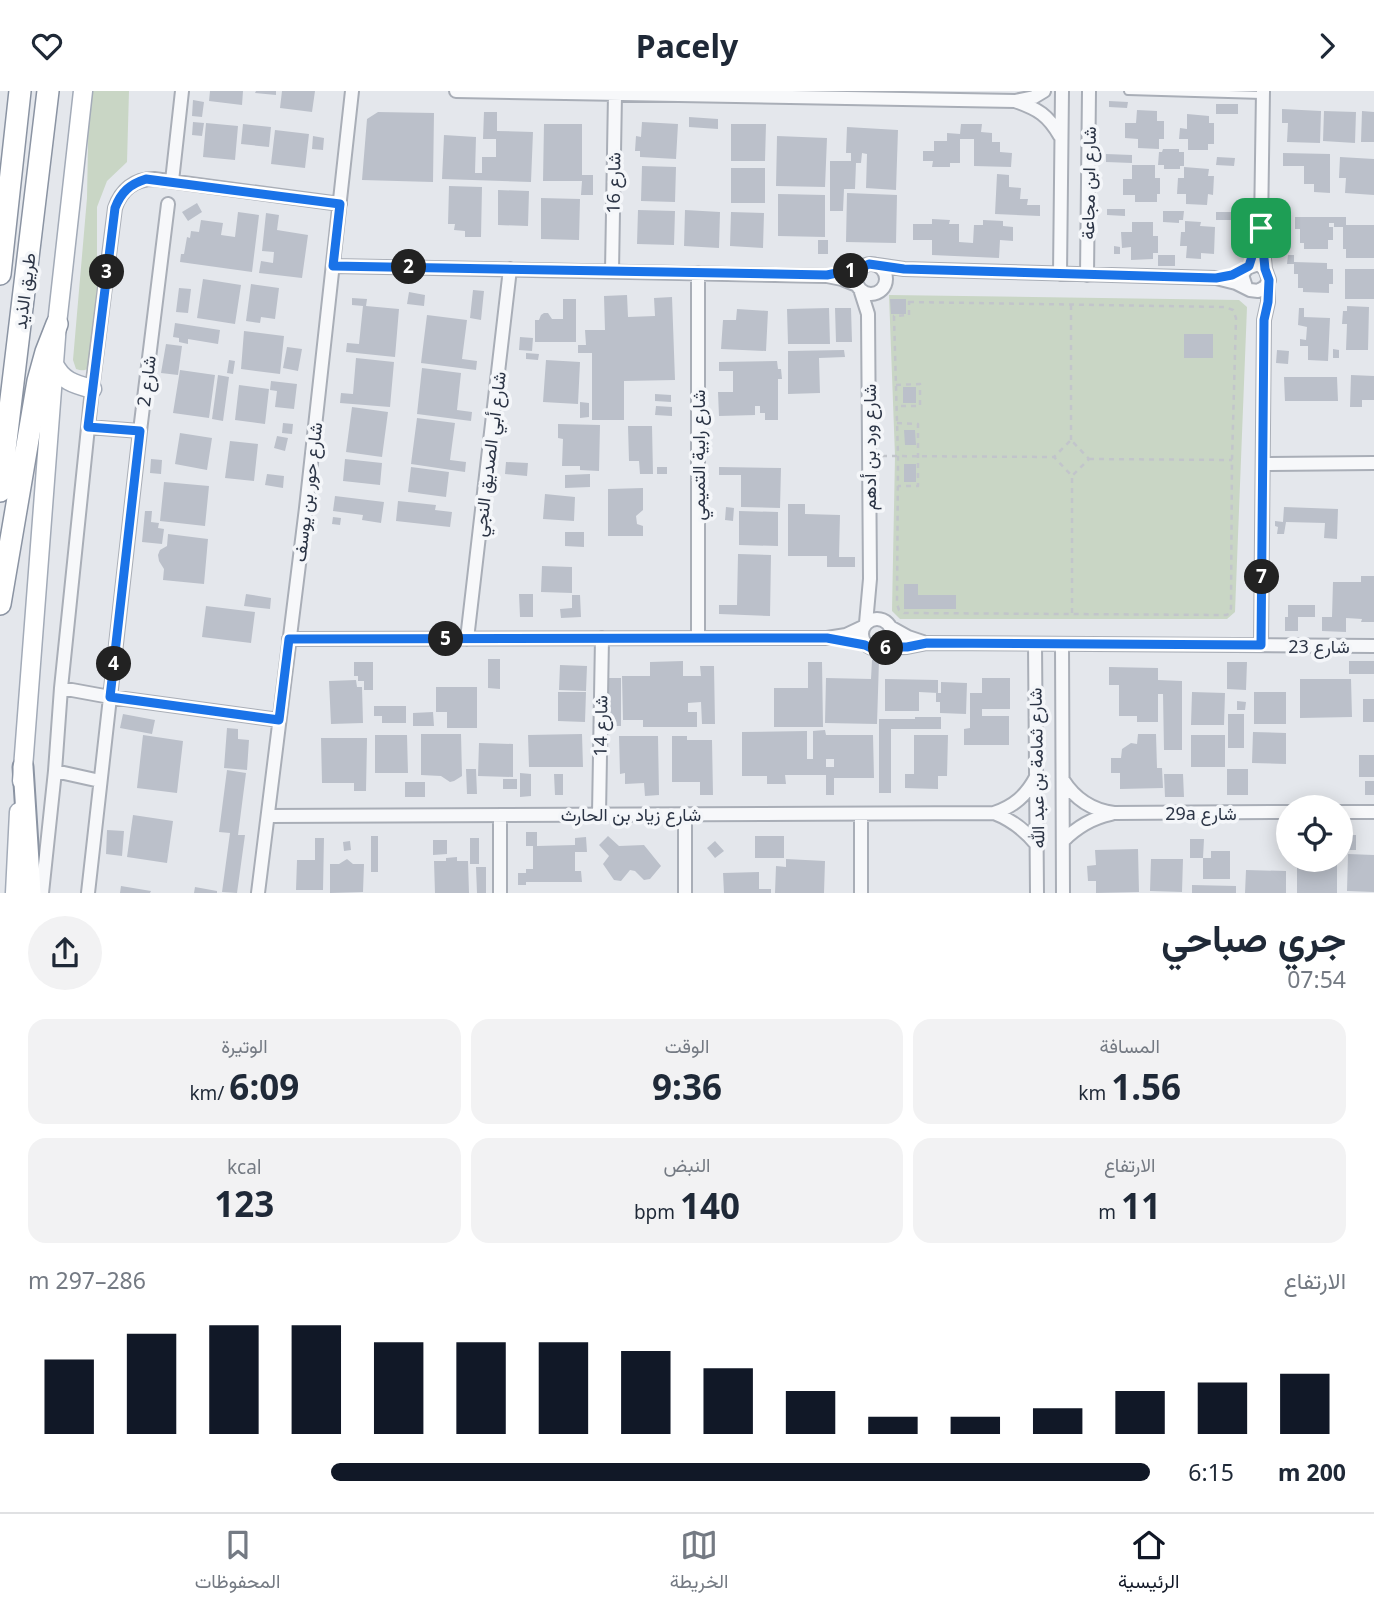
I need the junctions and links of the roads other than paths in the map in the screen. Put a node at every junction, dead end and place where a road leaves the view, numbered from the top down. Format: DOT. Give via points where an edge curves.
graph roads {
  1 [pos="20,91"];
  2 [pos="48,91"];
  3 [pos="83,91"];
  4 [pos="182,91"];
  5 [pos="352,91"];
  6 [pos="456,91"];
  7 [pos="1044,91"];
  8 [pos="1062,91"];
  9 [pos="1089,91"];
  10 [pos="1128,91"];
  11 [pos="535,92"];
  12 [pos="711,93"];
  13 [pos="1263,93"];
  14 [pos="615,94"];
  15 [pos="889,95"];
  16 [pos="1015,101"];
  17 [pos="1061,138"];
  18 [pos="10,175"];
  19 [pos="172,181"];
  20 [pos="0,204"];
  21 [pos="168,204"];
  22 [pos="340,204"];
  23 [pos="1261,228"];
  24 [pos="877,265"];
  25 [pos="333,266"];
  26 [pos="1248,267"];
  27 [pos="861,268"];
  28 [pos="510,269"];
  29 [pos="1265,269"];
  30 [pos="914,270"];
  31 [pos="612,271"];
  32 [pos="698,273"];
  33 [pos="0,274"];
  34 [pos="1060,274"];
  35 [pos="827,275"];
  36 [pos="1087,275"];
  37 [pos="1216,278"];
  38 [pos="1268,283"];
  39 [pos="859,287"];
  40 [pos="1248,288"];
  41 [pos="881,289"];
  42 [pos="868,314"];
  43 [pos="1264,320"];
  44 [pos="57,324"];
  45 [pos="54,364"];
  46 [pos="92,389"];
  47 [pos="88,427"];
  48 [pos="140,431"];
  49 [pos="1374,463"];
  50 [pos="1263,464"];
  51 [pos="0,491"];
  52 [pos="870,579"];
  53 [pos="0,604"];
  54 [pos="887,624"];
  55 [pos="865,625"];
  56 [pos="601,638"];
  57 [pos="698,638"];
  58 [pos="827,638"];
  59 [pos="289,639"];
  60 [pos="467,639"];
  61 [pos="927,643"];
  62 [pos="1035,644"];
  63 [pos="1062,644"];
  64 [pos="865,645"];
  65 [pos="1261,645"];
  66 [pos="1374,646"];
  67 [pos="885,647"];
  68 [pos="61,688"];
  69 [pos="110,697"];
  70 [pos="279,720"];
  71 [pos="23,767"];
  72 [pos="55,771"];
  73 [pos="1037,777"];
  74 [pos="1063,779"];
  75 [pos="100,781"];
  76 [pos="1276,812"];
  77 [pos="1353,812"];
  78 [pos="1374,812"];
  79 [pos="994,813"];
  80 [pos="1114,813"];
  81 [pos="599,814"];
  82 [pos="685,814"];
  83 [pos="861,814"];
  84 [pos="500,815"];
  85 [pos="268,816"];
  86 [pos="1063,841"];
  87 [pos="1037,845"];
  88 [pos="15,893"];
  89 [pos="31,893"];
  90 [pos="43,893"];
  91 [pos="88,893"];
  92 [pos="258,893"];
  93 [pos="500,893"];
  94 [pos="685,893"];
  95 [pos="862,893"];
  96 [pos="1037,893"];
  97 [pos="1063,893"];
  1 -- 18 [label="highway, طريق الذيد"];
  2 -- 51 [label="highway, طريق الذيد"];
  3 -- 44 [label="main road"];
  4 -- 19 [label="street"];
  5 -- 22 [label="street, شارع حور بن يوسف"];
  6 -- 11 [label="street"];
  7 -- 16 [label="street"];
  8 -- 17 [label="street, شارع ابن مجاعة"];
  9 -- 36 [label="street, شارع ابن مجاعة"];
  10 -- 13 [label="lane"];
  11 -- 14 [label="street"];
  12 -- 14 [label="street"];
  12 -- 15 [label="street"];
  13 -- 23 [label="street"];
  14 -- 31 [label="street, شارع 16"];
  15 -- 16 [label="street"];
  16 -- 17 [label="street" via="1045,115"];
  17 -- 34 [label="street, شارع ابن مجاعة"];
  18 -- 20 [label="highway"];
  18 -- 33 [label="highway, طريق الذيد"];
  19 -- 22 [label="street"];
  19 -- 46 [label="street" via="138,181 124,191 115,208"];
  21 -- 48 [label="street, شارع 2"];
  22 -- 25 [label="street, شارع حور بن يوسف"];
  23 -- 26 [label="street"];
  23 -- 29 [label="street"];
  24 -- 27 [label="street"];
  24 -- 30 [label="street"];
  24 -- 41 [label="street" via="886,275"];
  25 -- 28 [label="street"];
  25 -- 59 [label="street, شارع حور بن يوسف"];
  26 -- 29 [label="street" via="1258,264"];
  26 -- 37 [label="street"];
  26 -- 40 [label="street" via="1242,275"];
  27 -- 35 [label="street"];
  27 -- 39 [label="street" via="856,276"];
  28 -- 31 [label="street"];
  28 -- 60 [label="street, شارع أبي الصديق النجي"];
  29 -- 38 [label="street"];
  30 -- 34 [label="street"];
  30 -- 41 [label="street"];
  31 -- 32 [label="street"];
  32 -- 35 [label="street"];
  32 -- 57 [label="street, شارع رابية التميمي"];
  34 -- 36 [label="street"];
  35 -- 39 [label="street"];
  36 -- 37 [label="street"];
  37 -- 40 [label="street"];
  38 -- 40 [label="street" via="1258,291"];
  38 -- 43 [label="street"];
  39 -- 41 [label="street" via="868,294"];
  39 -- 42 [label="street, شارع ورد بن أدهم"];
  40 -- 43 [label="street"];
  41 -- 42 [label="street, شارع ورد بن أدهم"];
  42 -- 52 [label="street, شارع ورد بن أدهم"];
  43 -- 50 [label="street"];
  44 -- 45 [label="main road"];
  44 -- 53 [label="highway" via="40,374"];
  45 -- 46 [label="main road" via="72,384"];
  45 -- 71 [label="main road"];
  46 -- 47 [label="street"];
  47 -- 48 [label="street"];
  47 -- 68 [label="street"];
  48 -- 69 [label="street, شارع 2"];
  49 -- 50 [label="street"];
  50 -- 65 [label="street"];
  52 -- 54 [label="street, شارع ورد بن أدهم" via="875,603"];
  52 -- 55 [label="street, شارع ورد بن أدهم"];
  54 -- 55 [label="street" via="877,619"];
  54 -- 61 [label="street, شارع 23"];
  54 -- 67 [label="street" via="892,639"];
  55 -- 58 [label="street"];
  55 -- 64 [label="street" via="861,633"];
  56 -- 57 [label="street"];
  56 -- 60 [label="street"];
  56 -- 81 [label="street, شارع 14"];
  57 -- 58 [label="street"];
  58 -- 64 [label="street"];
  59 -- 60 [label="street"];
  59 -- 70 [label="street, شارع حور بن يوسف"];
  61 -- 62 [label="street, شارع 23"];
  61 -- 67 [label="street, شارع 23"];
  62 -- 63 [label="street, شارع 23"];
  62 -- 73 [label="street, شارع ثمامة بن عبد الله"];
  63 -- 65 [label="street, شارع 23"];
  63 -- 74 [label="street, شارع ثمامة بن عبد الله"];
  64 -- 67 [label="street" via="875,650"];
  65 -- 66 [label="street, شارع 23"];
  68 -- 69 [label="street"];
  68 -- 72 [label="street"];
  69 -- 70 [label="street"];
  69 -- 75 [label="street, شارع 2"];
  70 -- 85 [label="street, شارع حور بن يوسف"];
  71 -- 88 [label="main road"];
  71 -- 89 [label="highway"];
  72 -- 75 [label="street"];
  72 -- 90 [label="street"];
  73 -- 79 [label="street, شارع زياد بن الحارث" via="1024,796"];
  73 -- 87 [label="street, شارع ثمامة بن عبد الله"];
  74 -- 80 [label="street, 29a شارع" via="1084,803"];
  74 -- 86 [label="street, شارع ثمامة بن عبد الله"];
  75 -- 91 [label="street, شارع 2"];
  76 -- 80 [label="street, 29a شارع"];
  77 -- 78 [label="street"];
  79 -- 83 [label="street, شارع زياد بن الحارث"];
  79 -- 87 [label="street" via="1014,823"];
  80 -- 86 [label="street, 29a شارع" via="1091,820"];
  81 -- 82 [label="street, شارع زياد بن الحارث"];
  81 -- 84 [label="street, شارع زياد بن الحارث"];
  82 -- 83 [label="street, شارع زياد بن الحارث"];
  82 -- 94 [label="street"];
  83 -- 95 [label="street"];
  84 -- 85 [label="street, شارع زياد بن الحارث"];
  84 -- 93 [label="street"];
  85 -- 92 [label="street, شارع حور بن يوسف"];
  86 -- 97 [label="street, شارع ثمامة بن عبد الله"];
  87 -- 96 [label="street, شارع ثمامة بن عبد الله"];
}
